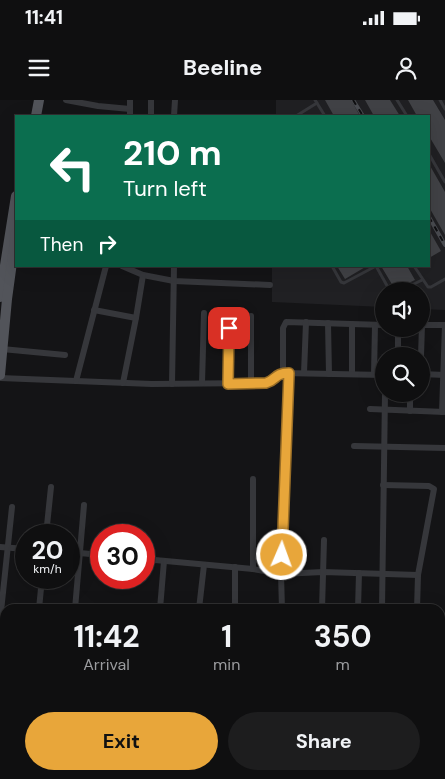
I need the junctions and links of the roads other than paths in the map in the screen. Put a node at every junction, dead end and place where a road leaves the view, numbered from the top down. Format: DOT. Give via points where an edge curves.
graph roads {
  1 [pos="32,100"];
  2 [pos="39,100"];
  3 [pos="66,100"];
  4 [pos="130,100"];
  5 [pos="151,100"];
  6 [pos="175,100"];
  7 [pos="397,100"];
  8 [pos="440,100"];
  9 [pos="316,102"];
  10 [pos="98,103"];
  11 [pos="445,109"];
  12 [pos="130,113"];
  13 [pos="30,115"];
  14 [pos="36,115"];
  15 [pos="151,115"];
  16 [pos="174,115"];
  17 [pos="297,115"];
  18 [pos="323,115"];
  19 [pos="406,115"];
  20 [pos="430,156"];
  21 [pos="445,182"];
  22 [pos="15,201"];
  23 [pos="15,242"];
  24 [pos="106,267"];
  25 [pos="124,267"];
  26 [pos="174,267"];
  27 [pos="333,267"];
  28 [pos="374,267"];
  29 [pos="377,267"];
  30 [pos="415,267"];
  31 [pos="143,275"];
  32 [pos="1,278"];
  33 [pos="445,279"];
  34 [pos="422,280"];
  35 [pos="174,281"];
  36 [pos="385,282"];
  37 [pos="418,282"];
  38 [pos="270,285"];
  39 [pos="0,297"];
  40 [pos="94,310"];
  41 [pos="230,310"];
  42 [pos="204,313"];
  43 [pos="251,316"];
  44 [pos="136,318"];
  45 [pos="306,322"];
  46 [pos="328,323"];
  47 [pos="352,324"];
  48 [pos="375,325"];
  49 [pos="430,325"];
  50 [pos="445,325"];
  51 [pos="376,337"];
  52 [pos="2,348"];
  53 [pos="65,355"];
  54 [pos="286,373"];
  55 [pos="304,373"];
  56 [pos="329,374"];
  57 [pos="352,374"];
  58 [pos="374,374"];
  59 [pos="430,374"];
  60 [pos="444,374"];
  61 [pos="0,376"];
  62 [pos="76,382"];
  63 [pos="123,383"];
  64 [pos="202,383"];
  65 [pos="251,383"];
  66 [pos="172,384"];
  67 [pos="228,384"];
  68 [pos="385,402"];
  69 [pos="410,402"];
  70 [pos="370,410"];
  71 [pos="385,410"];
  72 [pos="410,411"];
  73 [pos="444,412"];
  74 [pos="354,446"];
  75 [pos="385,447"];
  76 [pos="445,448"];
  77 [pos="253,478"];
  78 [pos="383,485"];
  79 [pos="51,486"];
  80 [pos="84,505"];
  81 [pos="12,507"];
  82 [pos="47,524"];
  83 [pos="324,540"];
  84 [pos="80,543"];
  85 [pos="3,548"];
  86 [pos="155,560"];
  87 [pos="164,561"];
  88 [pos="204,564"];
  89 [pos="235,567"];
  90 [pos="253,569"];
  91 [pos="323,572"];
  92 [pos="359,573"];
  93 [pos="282,574"];
  94 [pos="382,574"];
  95 [pos="418,575"];
  96 [pos="41,589"];
  97 [pos="76,589"];
  98 [pos="0,604"];
  99 [pos="39,604"];
  100 [pos="75,604"];
  101 [pos="160,604"];
  102 [pos="200,604"];
  103 [pos="234,604"];
  104 [pos="282,604"];
  105 [pos="322,604"];
  106 [pos="358,604"];
  107 [pos="382,604"];
  108 [pos="417,604"];
  109 [pos="0,608"];
  110 [pos="0,621"];
  1 -- 13 [label="main road"];
  2 -- 14 [label="main road"];
  3 -- 10 [label="street"];
  4 -- 12 [label="street"];
  5 -- 15 [label="street"];
  6 -- 16 [label="street"];
  7 -- 19 [label="lane"];
  8 -- 11 [label="lane"];
  9 -- 17 [label="lane"];
  9 -- 18 [label="lane"];
  10 -- 12 [label="street"];
  20 -- 21 [label="lane"];
  22 -- 32 [label="main road"];
  23 -- 52 [label="main road"];
  24 -- 40 [label="street"];
  25 -- 31 [label="street"];
  26 -- 35 [label="street"];
  27 -- 28 [label="lane" via="344,283"];
  29 -- 36 [label="lane"];
  30 -- 34 [label="lane"];
  31 -- 35 [label="street"];
  31 -- 44 [label="street"];
  32 -- 39 [label="main road"];
  33 -- 34 [label="lane" via="430,288"];
  34 -- 37 [label="lane"];
  35 -- 38 [label="street"];
  35 -- 66 [label="street"];
  40 -- 44 [label="street"];
  40 -- 62 [label="street"];
  41 -- 67 [label="street"];
  42 -- 64 [label="street"];
  43 -- 65 [label="street"];
  44 -- 63 [label="street"];
  45 -- 46 [label="street"];
  45 -- 54 [label="street" via="284,324"];
  45 -- 55 [label="street"];
  46 -- 47 [label="street"];
  46 -- 56 [label="street"];
  47 -- 48 [label="street"];
  47 -- 57 [label="street"];
  49 -- 50 [label="street"];
  50 -- 60 [label="street"];
  51 -- 58 [label="street"];
  52 -- 53 [label="street"];
  52 -- 61 [label="main road"];
  54 -- 55 [label="street"];
  54 -- 65 [label="street" via="276,375 270,382"];
  54 -- 93 [label="street"];
  55 -- 56 [label="street"];
  56 -- 57 [label="street"];
  57 -- 58 [label="street"];
  59 -- 60 [label="street"];
  60 -- 73 [label="street"];
  61 -- 62 [label="street"];
  62 -- 63 [label="street"];
  63 -- 66 [label="street"];
  64 -- 66 [label="street"];
  64 -- 67 [label="street"];
  65 -- 67 [label="street"];
  68 -- 71 [label="street"];
  69 -- 72 [label="street"];
  70 -- 71 [label="street"];
  71 -- 72 [label="street"];
  71 -- 75 [label="street"];
  72 -- 73 [label="street"];
  74 -- 75 [label="street"];
  75 -- 76 [label="street"];
  75 -- 78 [label="street"];
  77 -- 90 [label="street"];
  78 -- 94 [label="street"];
  78 -- 95 [label="street" via="434,488"];
  79 -- 82 [label="street"];
  80 -- 84 [label="street"];
  81 -- 85 [label="street"];
  83 -- 91 [label="street"];
  85 -- 98 [label="street"];
  86 -- 87 [label="street"];
  87 -- 88 [label="street"];
  87 -- 101 [label="street"];
  88 -- 89 [label="street"];
  88 -- 102 [label="street"];
  89 -- 90 [label="street"];
  89 -- 103 [label="street"];
  90 -- 93 [label="street"];
  91 -- 92 [label="street"];
  91 -- 93 [label="street"];
  91 -- 105 [label="street"];
  92 -- 94 [label="street"];
  92 -- 106 [label="street"];
  93 -- 104 [label="street"];
  94 -- 95 [label="street"];
  94 -- 107 [label="street"];
  95 -- 108 [label="street"];
  96 -- 99 [label="street"];
  97 -- 100 [label="street"];
  109 -- 110 [label="street"];
}
